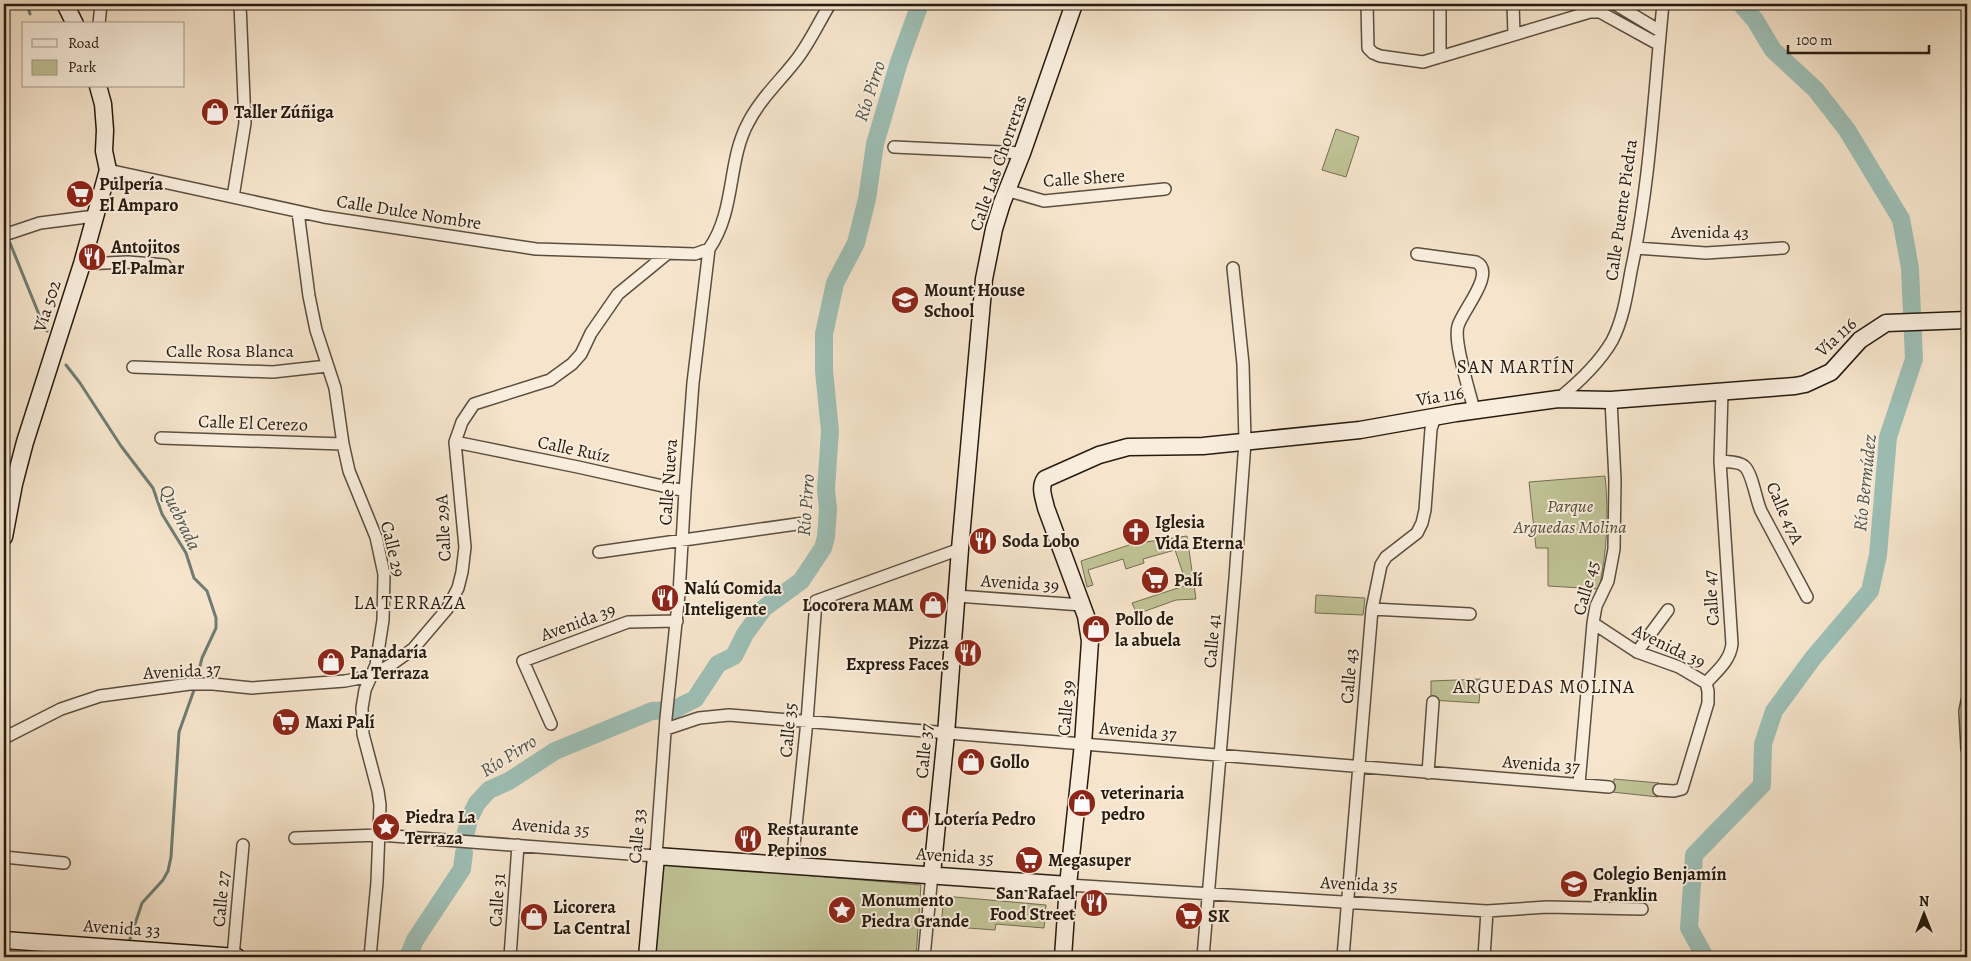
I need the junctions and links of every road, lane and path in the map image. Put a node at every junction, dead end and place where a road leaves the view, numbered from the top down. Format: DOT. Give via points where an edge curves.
graph roads {
  1 [pos="65,4"];
  2 [pos="101,4"];
  3 [pos="240,4"];
  4 [pos="830,4"];
  5 [pos="1074,4"];
  6 [pos="1367,4"];
  7 [pos="1440,4"];
  8 [pos="1513,4"];
  9 [pos="1615,4"];
  10 [pos="1663,4"];
  11 [pos="1577,9"];
  12 [pos="74,22"];
  13 [pos="99,22"];
  14 [pos="1660,31"];
  15 [pos="1514,35"];
  16 [pos="1658,44"];
  17 [pos="1440,57"];
  18 [pos="98,88"];
  19 [pos="894,147"];
  20 [pos="1022,153"];
  21 [pos="108,170"];
  22 [pos="1165,189"];
  23 [pos="1006,190"];
  24 [pos="233,197"];
  25 [pos="298,212"];
  26 [pos="95,216"];
  27 [pos="4,235"];
  28 [pos="1636,248"];
  29 [pos="1784,248"];
  30 [pos="708,249"];
  31 [pos="668,253"];
  32 [pos="1417,254"];
  33 [pos="82,264"];
  34 [pos="165,265"];
  35 [pos="1233,268"];
  36 [pos="1967,320"];
  37 [pos="327,366"];
  38 [pos="133,367"];
  39 [pos="1722,392"];
  40 [pos="1558,399"];
  41 [pos="1611,400"];
  42 [pos="1474,410"];
  43 [pos="1435,417"];
  44 [pos="161,438"];
  45 [pos="455,442"];
  46 [pos="1245,442"];
  47 [pos="343,444"];
  48 [pos="1720,461"];
  49 [pos="1052,475"];
  50 [pos="685,491"];
  51 [pos="804,523"];
  52 [pos="4,536"];
  53 [pos="682,541"];
  54 [pos="960,549"];
  55 [pos="599,552"];
  56 [pos="957,596"];
  57 [pos="1807,598"];
  58 [pos="1082,604"];
  59 [pos="1372,609"];
  60 [pos="1668,610"];
  61 [pos="1470,614"];
  62 [pos="676,621"];
  63 [pos="1593,623"];
  64 [pos="1637,652"];
  65 [pos="371,676"];
  66 [pos="1706,683"];
  67 [pos="1967,701"];
  68 [pos="1433,702"];
  69 [pos="807,721"];
  70 [pos="551,724"];
  71 [pos="666,724"];
  72 [pos="946,734"];
  73 [pos="4,738"];
  74 [pos="1083,744"];
  75 [pos="1967,749"];
  76 [pos="1220,756"];
  77 [pos="1358,767"];
  78 [pos="1428,773"];
  79 [pos="1579,784"];
  80 [pos="1609,787"];
  81 [pos="1659,790"];
  82 [pos="380,835"];
  83 [pos="295,838"];
  84 [pos="518,844"];
  85 [pos="243,845"];
  86 [pos="656,856"];
  87 [pos="4,857"];
  88 [pos="64,863"];
  89 [pos="792,864"];
  90 [pos="932,874"];
  91 [pos="1068,885"];
  92 [pos="1208,894"];
  93 [pos="1348,904"];
  94 [pos="1642,909"];
  95 [pos="1487,911"];
  96 [pos="4,940"];
  97 [pos="233,957"];
  98 [pos="237,957"];
  99 [pos="370,957"];
  100 [pos="510,957"];
  101 [pos="647,957"];
  102 [pos="924,957"];
  103 [pos="1063,957"];
  104 [pos="1203,957"];
  105 [pos="1343,957"];
  106 [pos="1484,957"];
  1 -- 12 [label="main road"];
  2 -- 13 [label="street"];
  3 -- 24 [label="street" via="245,123"];
  4 -- 30 [label="street" via="798,58 748,122 726,214 717,237"];
  5 -- 20 [label="main road, Calle Las Chorreras"];
  6 -- 17 [label="street" via="1367,40 1373,53 1423,62"];
  7 -- 17 [label="street"];
  8 -- 15 [label="street"];
  9 -- 14 [label="street"];
  10 -- 14 [label="street, Calle Puente Piedra"];
  11 -- 15 [label="street"];
  11 -- 16 [label="street" via="1600,12"];
  14 -- 16 [label="street, Calle Puente Piedra"];
  15 -- 17 [label="street"];
  16 -- 28 [label="street, Calle Puente Piedra" via="1644,204"];
  18 -- 21 [label="main road, Vía 502" via="104,112 104,151"];
  19 -- 20 [label="street"];
  20 -- 23 [label="main road, Calle Las Chorreras"];
  21 -- 24 [label="street, Calle Dulce Nombre"];
  21 -- 26 [label="main road, Vía 502"];
  22 -- 23 [label="street, Calle Shere" via="1044,201"];
  23 -- 54 [label="main road, Calle Las Chorreras" via="984,279"];
  24 -- 25 [label="street, Calle Dulce Nombre"];
  25 -- 31 [label="street, Calle Dulce Nombre" via="536,249"];
  25 -- 37 [label="street, Calle 29" via="309,296"];
  26 -- 27 [label="street" via="40,224"];
  26 -- 33 [label="main road, Vía 502"];
  28 -- 29 [label="street, Avenida 43" via="1706,253"];
  28 -- 40 [label="street, Calle Puente Piedra" via="1612,341 1594,366"];
  30 -- 31 [label="street, Calle Dulce Nombre" via="695,254"];
  30 -- 50 [label="street, Calle Nueva"];
  31 -- 45 [label="street, Calle 29A" via="618,294 572,364 550,380 474,404 462,422"];
  32 -- 42 [label="street" via="1476,262 1483,269 1480,283 1457,329"];
  33 -- 34 [label="street" via="128,262"];
  33 -- 52 [label="main road, Vía 502" via="25,442"];
  35 -- 46 [label="street, Calle 41" via="1243,364"];
  36 -- 39 [label="main road, Vía 116" via="1886,322 1860,340 1831,372 1805,384"];
  37 -- 38 [label="street, Calle Rosa Blanca" via="273,372"];
  37 -- 47 [label="street, Calle 29" via="336,388"];
  39 -- 41 [label="main road, Vía 116"];
  39 -- 48 [label="street, Calle 47"];
  40 -- 41 [label="main road, Vía 116"];
  40 -- 42 [label="main road, Vía 116"];
  41 -- 63 [label="street, Calle 45" via="1614,549 1608,581 1596,606"];
  42 -- 43 [label="main road, Vía 116"];
  43 -- 46 [label="main road, Vía 116" via="1360,430"];
  43 -- 59 [label="street, Calle 43" via="1431,429 1422,523 1417,533 1386,557 1381,565"];
  44 -- 47 [label="street, Calle El Cerezo"];
  45 -- 50 [label="street, Calle Ruíz"];
  45 -- 65 [label="street, Calle 29A" via="465,548 458,588 447,609 413,649"];
  46 -- 49 [label="main road, Vía 116" via="1128,447 1099,455"];
  46 -- 76 [label="street, Calle 41"];
  47 -- 65 [label="street, Calle 29" via="376,537 384,574 383,620 376,665"];
  48 -- 57 [label="street, Calle 47A" via="1745,466 1758,506"];
  48 -- 66 [label="street, Calle 47" via="1732,644 1726,662"];
  49 -- 58 [label="main road, Calle 39" via="1043,482 1042,491"];
  50 -- 53 [label="street, Calle Nueva"];
  51 -- 53 [label="street"];
  53 -- 55 [label="street"];
  53 -- 62 [label="street, Calle Nueva"];
  54 -- 56 [label="main road, Calle 37"];
  54 -- 69 [label="street, Calle 35" via="817,600"];
  56 -- 58 [label="street, Avenida 39"];
  56 -- 72 [label="main road, Calle 37"];
  58 -- 74 [label="main road, Calle 39" via="1090,641"];
  59 -- 61 [label="street"];
  59 -- 77 [label="street, Calle 43"];
  60 -- 64 [label="street"];
  62 -- 70 [label="street, Avenida 39" via="628,622 523,660"];
  62 -- 71 [label="street, Calle Nueva"];
  63 -- 64 [label="street, Avenida 39"];
  63 -- 79 [label="street, Calle 45"];
  64 -- 66 [label="street, Avenida 39" via="1679,667"];
  65 -- 73 [label="street, Avenida 37" via="252,688 190,684 119,692 61,709"];
  65 -- 82 [label="street, Calle 29" via="362,708 363,734 378,791"];
  66 -- 81 [label="street" via="1708,703 1682,789"];
  67 -- 75 [label="street"];
  68 -- 78 [label="street"];
  69 -- 71 [label="street, Avenida 37" via="716,716"];
  69 -- 72 [label="street, Avenida 37"];
  69 -- 89 [label="street, Calle 35"];
  71 -- 86 [label="street, Calle 33"];
  72 -- 74 [label="street, Avenida 37"];
  72 -- 90 [label="main road, Calle 37"];
  74 -- 76 [label="street, Avenida 37"];
  74 -- 91 [label="main road, Calle 39"];
  76 -- 77 [label="street, Avenida 37"];
  76 -- 92 [label="street, Calle 41"];
  77 -- 78 [label="street, Avenida 37"];
  77 -- 93 [label="street, Calle 43"];
  78 -- 79 [label="street, Avenida 37"];
  79 -- 80 [label="street, Avenida 37"];
  82 -- 83 [label="street, Avenida 35"];
  82 -- 84 [label="street, Avenida 35"];
  82 -- 99 [label="street, Calle 29"];
  84 -- 86 [label="street, Avenida 35"];
  84 -- 100 [label="street, Calle 31"];
  85 -- 97 [label="street, Calle 27"];
  86 -- 89 [label="main road, Avenida 35"];
  86 -- 101 [label="main road, Calle 33"];
  87 -- 88 [label="street"];
  89 -- 90 [label="main road, Avenida 35"];
  90 -- 91 [label="main road, Avenida 35"];
  90 -- 102 [label="street, Calle 37"];
  91 -- 92 [label="street, Avenida 35"];
  91 -- 103 [label="main road, Calle 39"];
  92 -- 93 [label="street, Avenida 35"];
  92 -- 104 [label="street, Calle 41"];
  93 -- 95 [label="street, Avenida 35"];
  93 -- 105 [label="street, Calle 43"];
  94 -- 95 [label="street, Avenida 35" via="1548,907"];
  95 -- 106 [label="street"];
  96 -- 97 [label="main road, Avenida 33"];
  97 -- 98 [label="main road, Avenida 33"];
}
